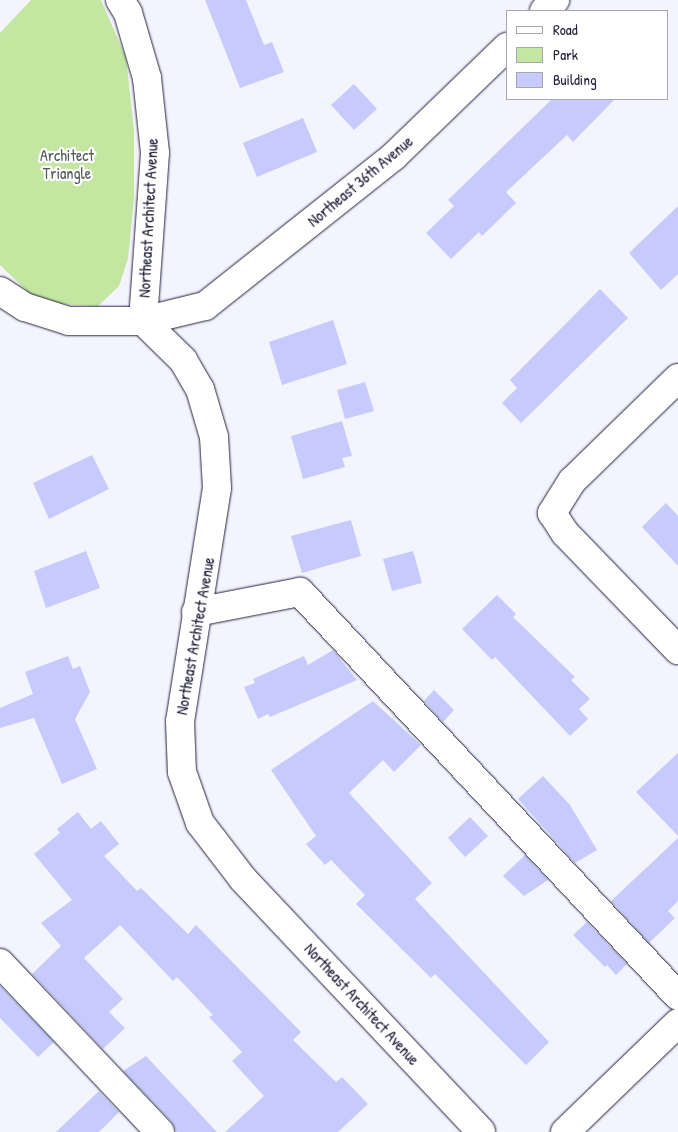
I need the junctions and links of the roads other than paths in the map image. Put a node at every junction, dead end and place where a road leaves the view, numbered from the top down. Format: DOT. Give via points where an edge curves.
graph roads {
  1 [pos="120,0"];
  2 [pos="555,0"];
  3 [pos="545,10"];
  4 [pos="506,48"];
  5 [pos="0,291"];
  6 [pos="144,321"];
  7 [pos="678,378"];
  8 [pos="196,612"];
  9 [pos="678,650"];
  10 [pos="0,963"];
  11 [pos="678,996"];
  12 [pos="678,1023"];
  13 [pos="160,1132"];
  14 [pos="481,1132"];
  15 [pos="565,1132"];
  1 -- 6 [label="street, Northeast Architect Avenue" via="128,13 147,78 155,153"];
  2 -- 3 [label="street"];
  4 -- 6 [label="street, Northeast 36th Avenue" via="394,156 205,306"];
  5 -- 6 [label="street, Northeast Architect Avenue" via="25,307 70,321"];
  6 -- 8 [label="street, Northeast Architect Avenue" via="183,360 200,389 214,437 217,488 211,540"];
  7 -- 9 [label="street" via="572,481 552,513 564,533"];
  8 -- 11 [label="street" via="300,592"];
  8 -- 14 [label="street, Northeast Architect Avenue" via="180,721 182,772 200,824 243,879"];
  10 -- 13 [label="street"];
  12 -- 15 [label="street"];
}
